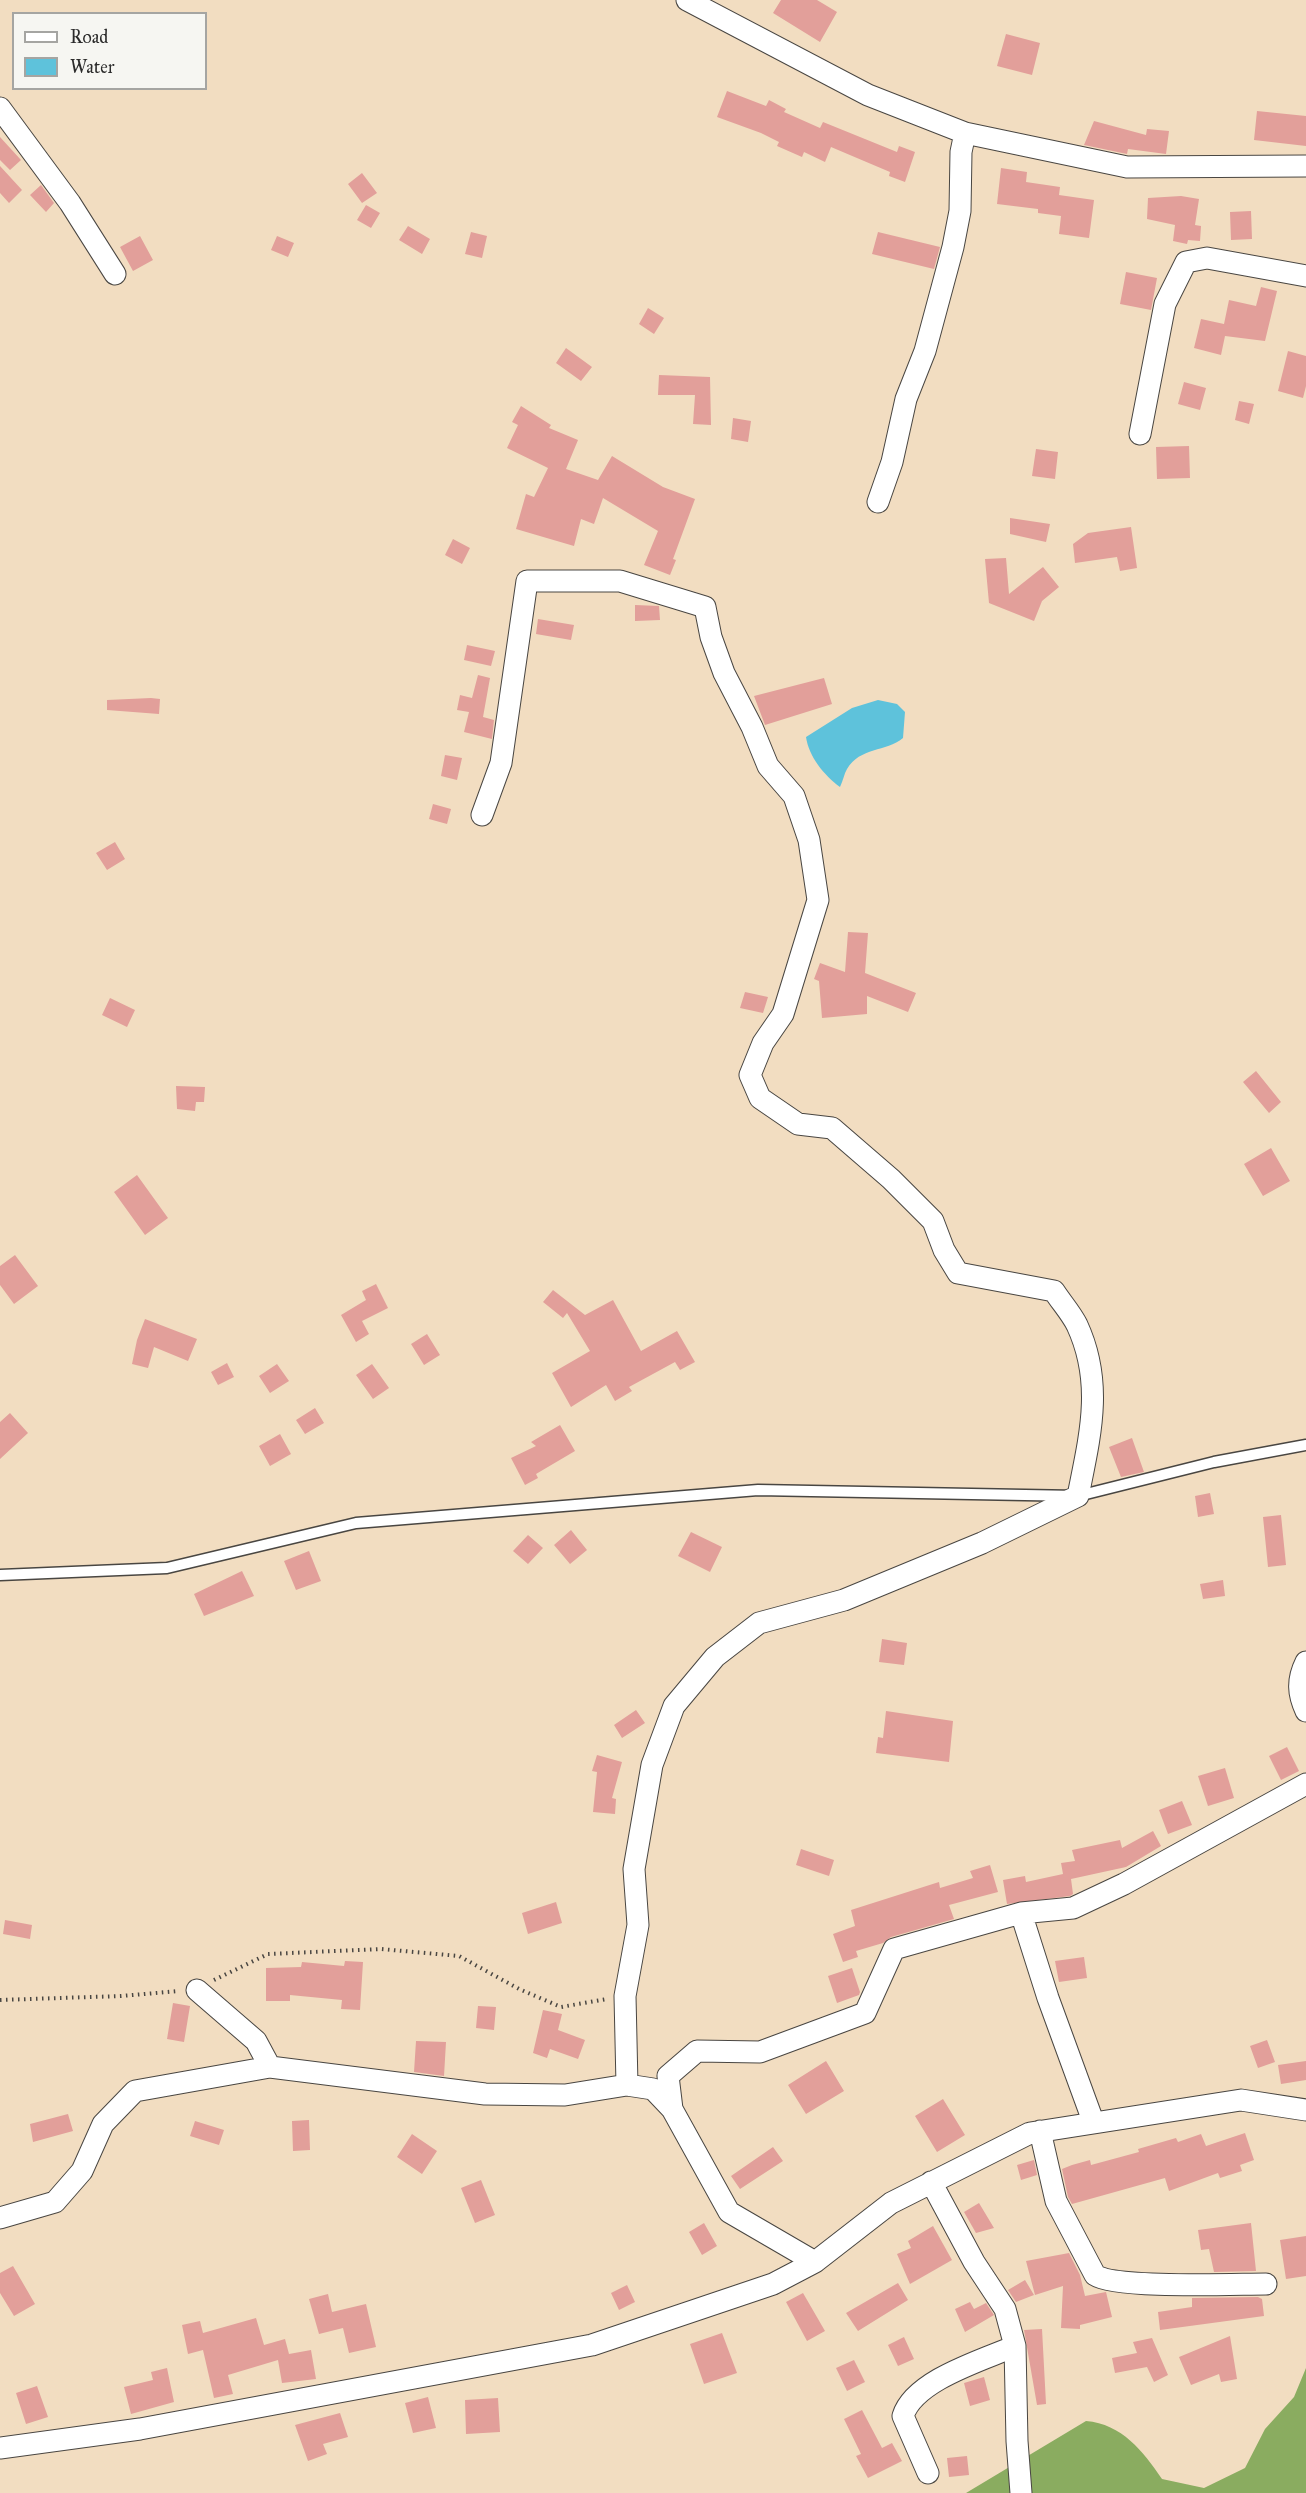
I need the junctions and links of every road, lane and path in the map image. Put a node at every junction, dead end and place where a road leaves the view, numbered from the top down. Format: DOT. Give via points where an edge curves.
graph roads {
  1 [pos="687,0"];
  2 [pos="0,108"];
  3 [pos="965,133"];
  4 [pos="1306,166"];
  5 [pos="115,274"];
  6 [pos="1306,276"];
  7 [pos="1140,434"];
  8 [pos="878,502"];
  9 [pos="482,815"];
  10 [pos="1306,1445"];
  11 [pos="1078,1496"];
  12 [pos="0,1575"];
  13 [pos="1306,1662"];
  14 [pos="1306,1711"];
  15 [pos="1306,1784"];
  16 [pos="1021,1913"];
  17 [pos="197,1990"];
  18 [pos="625,1996"];
  19 [pos="0,2000"];
  20 [pos="270,2067"];
  21 [pos="627,2085"];
  22 [pos="672,2109"];
  23 [pos="1306,2110"];
  24 [pos="1093,2121"];
  25 [pos="1040,2131"];
  26 [pos="931,2182"];
  27 [pos="0,2218"];
  28 [pos="815,2262"];
  29 [pos="1266,2284"];
  30 [pos="1015,2346"];
  31 [pos="0,2448"];
  32 [pos="928,2473"];
  33 [pos="1021,2493"];
  1 -- 3 [label="street" via="868,94"];
  2 -- 5 [label="street" via="70,203"];
  3 -- 4 [label="street" via="1127,167"];
  3 -- 8 [label="street" via="960,211 953,247"];
  6 -- 7 [label="street" via="1207,258 1186,262 1165,304"];
  9 -- 11 [label="street" via="501,763 527,581 620,581 705,607 724,673 768,766 794,796 809,840 818,900 783,1014 763,1043 750,1075 760,1098 798,1124 832,1128 891,1179 933,1221 958,1273 1054,1291 1077,1324 1091,1367 1094,1418"];
  10 -- 11 [label="lane" via="1214,1462"];
  11 -- 12 [label="lane" via="758,1490 356,1523 167,1568"];
  11 -- 18 [label="street" via="982,1543 844,1600 759,1623 715,1657 674,1706 652,1765 634,1869 638,1925"];
  13 -- 14 [label="street" via="1299,1695"];
  15 -- 16 [label="street" via="1073,1908"];
  16 -- 22 [label="street" via="894,1949 865,2013 760,2052 697,2051 668,2076"];
  16 -- 24 [label="street"];
  17 -- 18 [label="path" via="268,1954 381,1949 459,1956 561,2007"];
  17 -- 19 [label="path"];
  17 -- 20 [label="street" via="256,2041"];
  18 -- 21 [label="street"];
  20 -- 21 [label="street" via="485,2094 565,2095"];
  20 -- 27 [label="street" via="135,2091 103,2124 82,2171 55,2202"];
  21 -- 22 [label="street" via="653,2090"];
  22 -- 28 [label="street" via="729,2212"];
  23 -- 24 [label="street" via="1241,2100"];
  24 -- 25 [label="street"];
  25 -- 26 [label="street"];
  25 -- 29 [label="street" via="1056,2201 1095,2276 1130,2283"];
  26 -- 28 [label="street" via="891,2203"];
  26 -- 30 [label="street" via="974,2262 1005,2309"];
  28 -- 31 [label="street" via="773,2284 592,2345 140,2429"];
  30 -- 32 [label="street" via="951,2373 918,2392 906,2406 903,2416"];
  30 -- 33 [label="street"];
}
